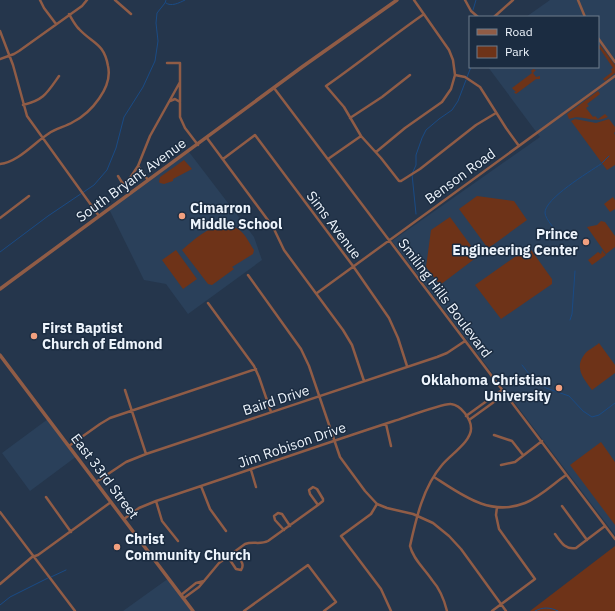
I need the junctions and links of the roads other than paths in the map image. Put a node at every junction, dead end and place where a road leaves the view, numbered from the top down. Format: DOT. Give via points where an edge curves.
graph roads {
  1 [pos="40,0"];
  2 [pos="87,0"];
  3 [pos="115,0"];
  4 [pos="397,0"];
  5 [pos="414,0"];
  6 [pos="465,0"];
  7 [pos="514,0"];
  8 [pos="578,0"];
  9 [pos="69,14"];
  10 [pos="131,14"];
  11 [pos="424,14"];
  12 [pos="477,16"];
  13 [pos="495,16"];
  14 [pos="585,16"];
  15 [pos="56,24"];
  16 [pos="0,31"];
  17 [pos="599,39"];
  18 [pos="10,56"];
  19 [pos="0,59"];
  20 [pos="615,62"];
  21 [pos="167,63"];
  22 [pos="410,75"];
  23 [pos="455,75"];
  24 [pos="59,76"];
  25 [pos="615,76"];
  26 [pos="180,82"];
  27 [pos="274,88"];
  28 [pos="169,102"];
  29 [pos="180,102"];
  30 [pos="23,105"];
  31 [pos="496,113"];
  32 [pos="350,118"];
  33 [pos="361,136"];
  34 [pos="42,138"];
  35 [pos="207,138"];
  36 [pos="198,145"];
  37 [pos="519,146"];
  38 [pos="376,152"];
  39 [pos="328,159"];
  40 [pos="223,160"];
  41 [pos="0,164"];
  42 [pos="138,166"];
  43 [pos="118,176"];
  44 [pos="149,180"];
  45 [pos="29,196"];
  46 [pos="99,216"];
  47 [pos="0,218"];
  48 [pos="389,240"];
  49 [pos="353,266"];
  50 [pos="248,275"];
  51 [pos="0,289"];
  52 [pos="317,293"];
  53 [pos="208,303"];
  54 [pos="465,342"];
  55 [pos="0,355"];
  56 [pos="407,366"];
  57 [pos="256,369"];
  58 [pos="364,381"];
  59 [pos="125,390"];
  60 [pos="502,390"];
  61 [pos="505,394"];
  62 [pos="319,396"];
  63 [pos="132,410"];
  64 [pos="271,412"];
  65 [pos="466,416"];
  66 [pos="469,420"];
  67 [pos="386,424"];
  68 [pos="494,435"];
  69 [pos="542,441"];
  70 [pos="334,442"];
  71 [pos="69,446"];
  72 [pos="392,446"];
  73 [pos="146,454"];
  74 [pos="523,455"];
  75 [pos="502,465"];
  76 [pos="251,470"];
  77 [pos="566,475"];
  78 [pos="434,477"];
  79 [pos="96,482"];
  80 [pos="201,486"];
  81 [pos="256,487"];
  82 [pos="46,497"];
  83 [pos="156,501"];
  84 [pos="111,502"];
  85 [pos="377,504"];
  86 [pos="318,505"];
  87 [pos="562,506"];
  88 [pos="496,507"];
  89 [pos="0,512"];
  90 [pos="418,516"];
  91 [pos="124,519"];
  92 [pos="290,526"];
  93 [pos="606,526"];
  94 [pos="284,530"];
  95 [pos="226,531"];
  96 [pos="71,532"];
  97 [pos="555,534"];
  98 [pos="615,539"];
  99 [pos="587,540"];
  100 [pos="178,541"];
  101 [pos="234,553"];
  102 [pos="34,557"];
  103 [pos="228,557"];
  104 [pos="204,581"];
  105 [pos="0,584"];
  106 [pos="195,584"];
  107 [pos="198,588"];
  108 [pos="181,595"];
  109 [pos="184,598"];
  110 [pos="501,604"];
  111 [pos="75,611"];
  112 [pos="194,611"];
  113 [pos="244,611"];
  114 [pos="324,611"];
  115 [pos="391,611"];
  116 [pos="447,611"];
  117 [pos="492,611"];
  118 [pos="506,611"];
  1 -- 15 [label="street"];
  2 -- 9 [label="street"];
  3 -- 10 [label="street"];
  4 -- 27 [label="street, South Bryant Avenue"];
  5 -- 11 [label="street"];
  6 -- 12 [label="street"];
  7 -- 13 [label="street"];
  8 -- 14 [label="street"];
  9 -- 15 [label="street"];
  9 -- 34 [label="street" via="79,29 101,48 107,61 109,76 102,94 80,118"];
  11 -- 23 [label="street" via="449,50"];
  11 -- 32 [label="street" via="326,86"];
  15 -- 18 [label="street"];
  16 -- 18 [label="street"];
  17 -- 20 [label="street"];
  18 -- 19 [label="street"];
  18 -- 30 [label="street"];
  21 -- 26 [label="street" via="180,63"];
  22 -- 32 [label="street"];
  23 -- 31 [label="street" via="465,77 480,87"];
  23 -- 38 [label="street" via="451,89 442,102"];
  24 -- 30 [label="street" via="43,97"];
  25 -- 37 [label="street, Benson Road"];
  26 -- 28 [label="street"];
  26 -- 29 [label="street"];
  27 -- 35 [label="street, South Bryant Avenue"];
  27 -- 39 [label="street, Smiling Hills Boulevard"];
  28 -- 29 [label="street" via="175,99"];
  28 -- 42 [label="street" via="150,136"];
  29 -- 36 [label="street" via="182,122"];
  30 -- 34 [label="street" via="30,122"];
  31 -- 37 [label="street"];
  31 -- 38 [label="street" via="403,180 399,181"];
  32 -- 33 [label="street"];
  33 -- 38 [label="street"];
  33 -- 39 [label="street"];
  34 -- 41 [label="street" via="12,160"];
  34 -- 46 [label="street"];
  35 -- 36 [label="street, South Bryant Avenue"];
  35 -- 40 [label="street"];
  36 -- 44 [label="street, South Bryant Avenue"];
  37 -- 48 [label="street, Benson Road"];
  39 -- 48 [label="street, Smiling Hills Boulevard"];
  40 -- 49 [label="street, Sims Avenue" via="255,135"];
  40 -- 52 [label="street" via="273,227 284,250"];
  42 -- 43 [label="street" via="123,184"];
  42 -- 44 [label="street"];
  44 -- 46 [label="street, South Bryant Avenue"];
  45 -- 47 [label="street"];
  46 -- 51 [label="street, South Bryant Avenue"];
  48 -- 49 [label="street, Benson Road"];
  48 -- 54 [label="street, Smiling Hills Boulevard"];
  49 -- 52 [label="street, Benson Road"];
  49 -- 56 [label="street, Sims Avenue" via="389,318"];
  50 -- 62 [label="street" via="301,349"];
  52 -- 58 [label="street" via="348,338"];
  53 -- 57 [label="street"];
  54 -- 56 [label="street, Baird Drive" via="447,353"];
  54 -- 60 [label="street, Smiling Hills Boulevard"];
  55 -- 71 [label="street, East 33rd Street"];
  56 -- 58 [label="street, Baird Drive"];
  57 -- 63 [label="street"];
  57 -- 64 [label="street"];
  58 -- 62 [label="street, Baird Drive"];
  59 -- 63 [label="street"];
  60 -- 61 [label="street, Smiling Hills Boulevard"];
  60 -- 65 [label="street"];
  61 -- 66 [label="street"];
  61 -- 69 [label="street, Smiling Hills Boulevard"];
  62 -- 64 [label="street, Baird Drive"];
  62 -- 70 [label="street"];
  63 -- 71 [label="street" via="105,421"];
  63 -- 73 [label="street"];
  64 -- 73 [label="street, Baird Drive"];
  65 -- 66 [label="street, Jim Robison Drive"];
  65 -- 67 [label="street, Jim Robison Drive" via="458,406 448,404"];
  66 -- 78 [label="street" via="471,430 466,442 441,466"];
  67 -- 70 [label="street, Jim Robison Drive"];
  67 -- 72 [label="street"];
  68 -- 74 [label="street" via="512,441"];
  69 -- 74 [label="street"];
  69 -- 77 [label="street, Smiling Hills Boulevard"];
  70 -- 76 [label="street, Jim Robison Drive"];
  70 -- 85 [label="street" via="342,461"];
  71 -- 79 [label="street, East 33rd Street"];
  73 -- 79 [label="street, Baird Drive" via="126,462"];
  74 -- 75 [label="street" via="513,463"];
  76 -- 80 [label="street, Jim Robison Drive"];
  76 -- 81 [label="street"];
  77 -- 88 [label="street" via="526,503 512,507"];
  77 -- 93 [label="street, Smiling Hills Boulevard"];
  78 -- 88 [label="street" via="472,501"];
  78 -- 90 [label="street" via="423,498"];
  79 -- 84 [label="street, East 33rd Street"];
  80 -- 83 [label="street, Jim Robison Drive"];
  80 -- 95 [label="street" via="210,509"];
  82 -- 96 [label="street"];
  83 -- 91 [label="street, Jim Robison Drive" via="139,508"];
  83 -- 100 [label="street" via="162,521"];
  84 -- 91 [label="street, East 33rd Street"];
  84 -- 96 [label="street"];
  85 -- 90 [label="street"];
  85 -- 115 [label="street" via="371,514 341,536 381,589"];
  86 -- 86 [label="street" via="309,490 314,487 323,499"];
  86 -- 92 [label="street"];
  87 -- 99 [label="street"];
  88 -- 110 [label="street" via="499,529 535,579"];
  89 -- 102 [label="street"];
  90 -- 110 [label="street" via="433,523 449,536"];
  90 -- 116 [label="street" via="410,546 440,592"];
  91 -- 108 [label="street, East 33rd Street"];
  92 -- 94 [label="street"];
  92 -- 94 [label="street" via="282,514 276,514 275,520"];
  93 -- 98 [label="street, Smiling Hills Boulevard"];
  93 -- 99 [label="street"];
  94 -- 101 [label="street" via="266,542 250,542"];
  96 -- 102 [label="street"];
  97 -- 99 [label="street" via="563,546 572,549"];
  101 -- 103 [label="street"];
  101 -- 103 [label="street" via="242,563 243,567 240,570 236,569"];
  102 -- 105 [label="street"];
  102 -- 111 [label="street"];
  103 -- 104 [label="street"];
  104 -- 106 [label="street"];
  104 -- 107 [label="street"];
  106 -- 107 [label="street"];
  106 -- 108 [label="street"];
  107 -- 109 [label="street"];
  108 -- 109 [label="street, East 33rd Street"];
  109 -- 112 [label="street, East 33rd Street"];
  110 -- 117 [label="street"];
  110 -- 118 [label="street"];
  113 -- 114 [label="street" via="308,564 336,602"];
}
